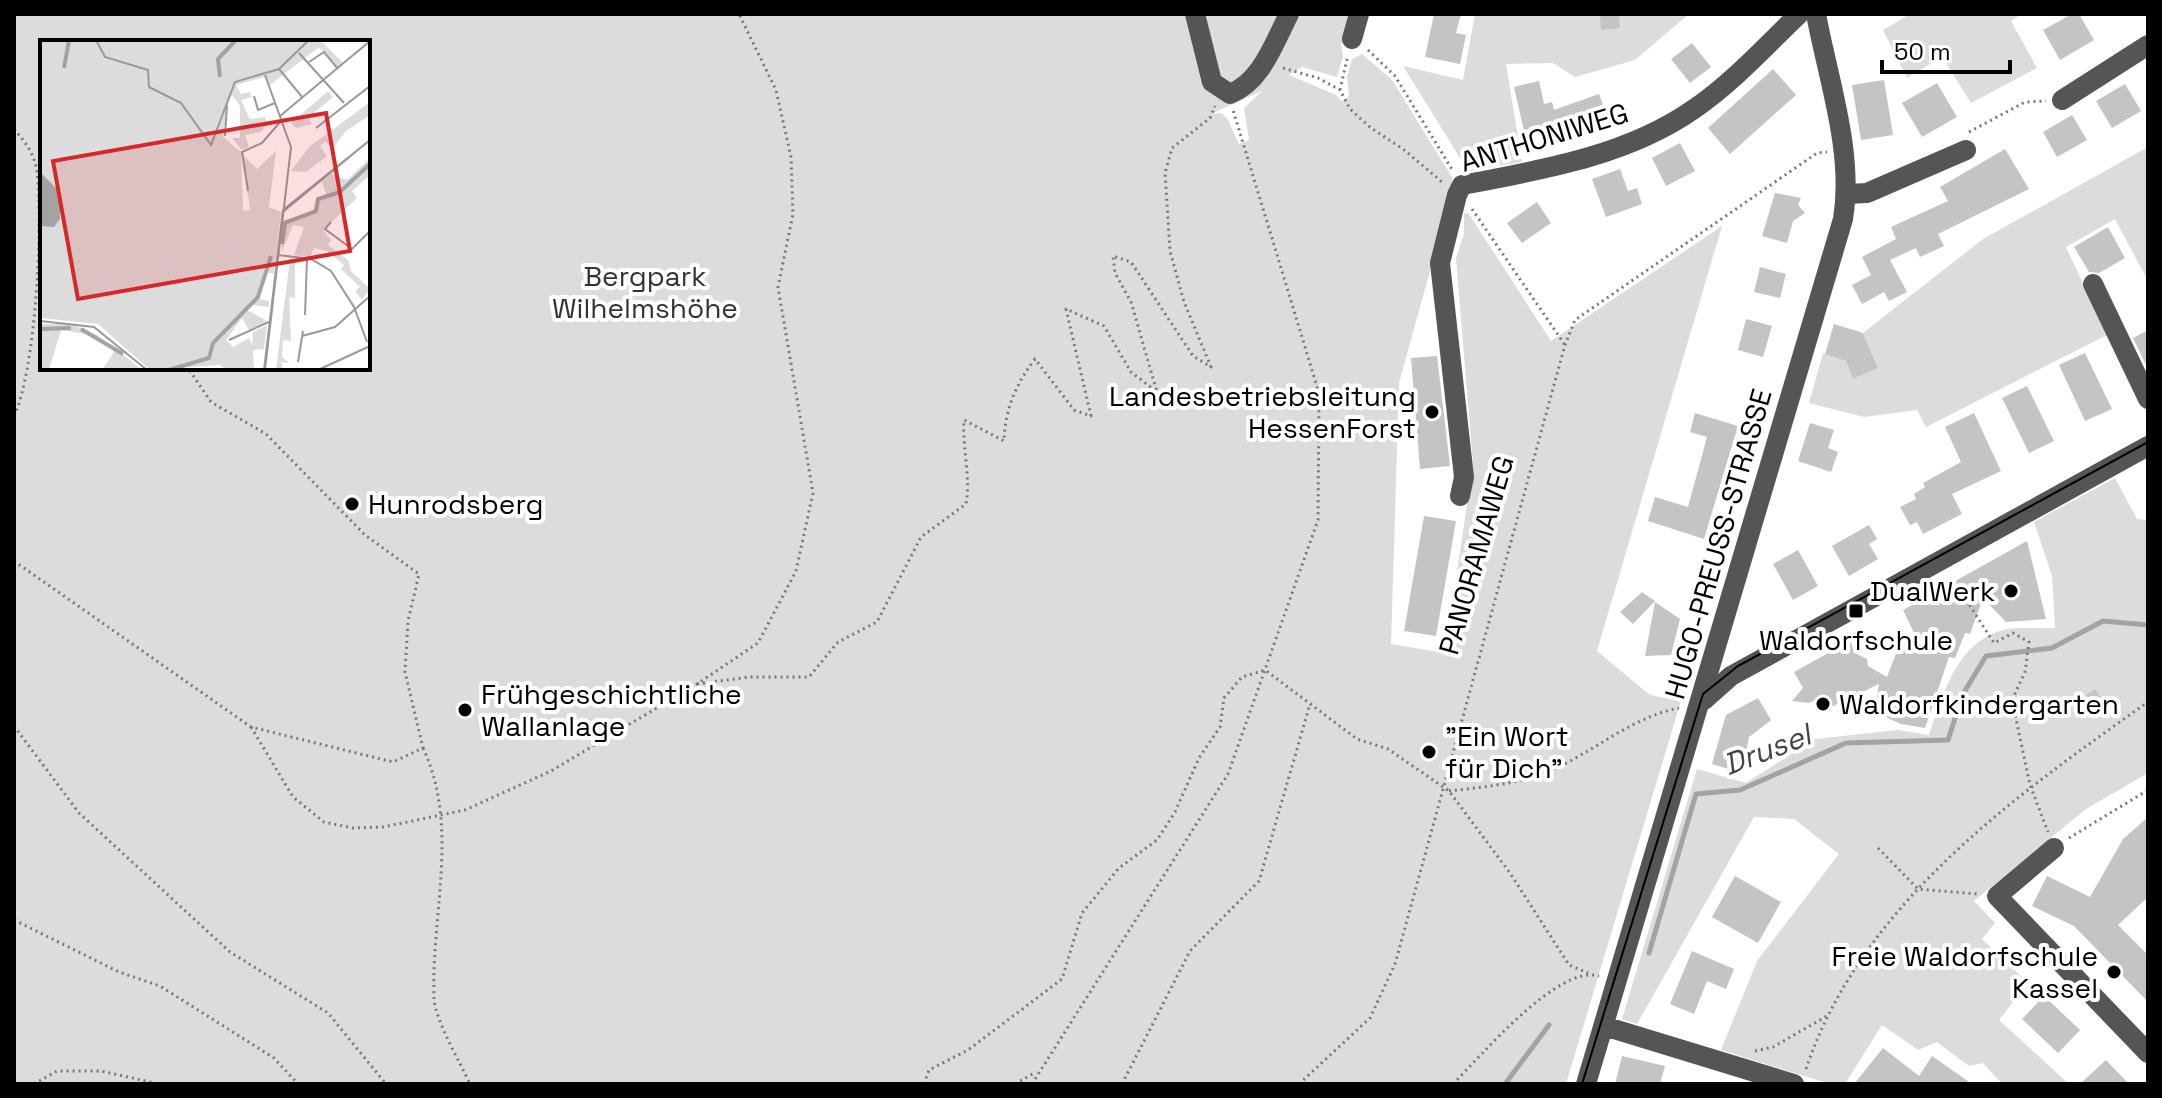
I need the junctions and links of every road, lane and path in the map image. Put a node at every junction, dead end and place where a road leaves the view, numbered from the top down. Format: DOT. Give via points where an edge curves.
graph roads {
  1 [pos="739,14"];
  2 [pos="1195,14"];
  3 [pos="1289,14"];
  4 [pos="1359,14"];
  5 [pos="1799,14"];
  6 [pos="1816,14"];
  7 [pos="1352,39"];
  8 [pos="2148,45"];
  9 [pos="1264,62"];
  10 [pos="1340,90"];
  11 [pos="1225,93"];
  12 [pos="2062,100"];
  13 [pos="14,129"];
  14 [pos="1964,143"];
  15 [pos="1842,150"];
  16 [pos="37,170"];
  17 [pos="40,172"];
  18 [pos="1457,184"];
  19 [pos="1847,194"];
  20 [pos="2093,284"];
  21 [pos="1565,345"];
  22 [pos="189,370"];
  23 [pos="2148,399"];
  24 [pos="14,416"];
  25 [pos="2148,446"];
  26 [pos="1460,496"];
  27 [pos="15,560"];
  28 [pos="1963,595"];
  29 [pos="1265,670"];
  30 [pos="697,684"];
  31 [pos="2148,702"];
  32 [pos="1701,703"];
  33 [pos="1310,704"];
  34 [pos="14,726"];
  35 [pos="251,727"];
  36 [pos="423,748"];
  37 [pos="2030,785"];
  38 [pos="1441,786"];
  39 [pos="2148,790"];
  40 [pos="1449,791"];
  41 [pos="439,817"];
  42 [pos="1878,848"];
  43 [pos="2054,848"];
  44 [pos="1918,889"];
  45 [pos="1997,896"];
  46 [pos="14,920"];
  47 [pos="1588,973"];
  48 [pos="1617,981"];
  49 [pos="1827,1016"];
  50 [pos="1604,1026"];
  51 [pos="2148,1053"];
  52 [pos="1719,1060"];
  53 [pos="1037,1071"];
  54 [pos="1800,1077"];
  55 [pos="34,1084"];
  56 [pos="159,1084"];
  57 [pos="298,1084"];
  58 [pos="386,1084"];
  59 [pos="470,1084"];
  60 [pos="924,1084"];
  61 [pos="1015,1084"];
  62 [pos="1032,1084"];
  63 [pos="1122,1084"];
  64 [pos="1299,1084"];
  65 [pos="1453,1084"];
  66 [pos="1586,1084"];
  1 -- 30 [label="path" via="776,90 791,157 793,214 778,287 813,493 796,571 758,643"];
  2 -- 11 [label="street" via="1212,82"];
  3 -- 9 [label="street"];
  4 -- 7 [label="street"];
  5 -- 18 [label="street, ANTHONIWEG" via="1694,109 1626,146 1540,171"];
  6 -- 15 [label="street, HUGO-PREUSS-STRASSE"];
  7 -- 10 [label="path"];
  7 -- 18 [label="path" via="1395,76"];
  8 -- 12 [label="street"];
  9 -- 10 [label="path"];
  9 -- 11 [label="street" via="1251,81"];
  10 -- 18 [label="path" via="1360,119"];
  11 -- 29 [label="path" via="1319,393 1318,520"];
  11 -- 30 [label="path" via="1210,118 1172,148 1165,173 1170,251 1211,367 1193,356 1131,262 1113,256 1157,392 1131,372 1104,326 1066,309 1091,416 1074,410 1035,359 1017,382 1004,441 964,420 970,477 966,504 921,537 877,622 838,642 809,677"];
  12 -- 14 [label="path" via="2025,102"];
  13 -- 16 [label="path" via="29,147"];
  14 -- 19 [label="street" via="1867,193"];
  15 -- 19 [label="street, HUGO-PREUSS-STRASSE"];
  15 -- 21 [label="path, PANORAMAWEG" via="1817,153 1575,320"];
  16 -- 17 [label="path"];
  16 -- 24 [label="path" via="28,368"];
  18 -- 21 [label="path"];
  18 -- 26 [label="street, PANORAMAWEG" via="1440,263 1464,477"];
  19 -- 32 [label="street, HUGO-PREUSS-STRASSE"];
  20 -- 23 [label="street"];
  21 -- 38 [label="path, PANORAMAWEG"];
  22 -- 36 [label="path" via="211,402 266,434 365,535 419,574 408,621 405,672"];
  25 -- 32 [label="street" via="1731,676"];
  27 -- 35 [label="path"];
  28 -- 37 [label="path" via="1994,643 2013,633 2029,642 2025,672 2012,700"];
  29 -- 33 [label="path"];
  29 -- 53 [label="path" via="1228,774"];
  29 -- 60 [label="path" via="1242,677 1224,698 1220,727 1157,840 1119,868 1082,913 1062,979 968,1050 929,1070"];
  30 -- 41 [label="path" via="551,771"];
  31 -- 37 [label="path"];
  32 -- 40 [label="path" via="1658,712 1551,771"];
  32 -- 48 [label="street, HUGO-PREUSS-STRASSE"];
  33 -- 38 [label="path" via="1357,739 1388,749"];
  33 -- 63 [label="path" via="1259,881 1190,951"];
  34 -- 58 [label="path" via="79,813 230,952 328,1013"];
  35 -- 36 [label="path" via="393,762"];
  35 -- 41 [label="path" via="293,797 324,822 368,827"];
  36 -- 41 [label="path" via="435,774"];
  37 -- 43 [label="path"];
  37 -- 44 [label="path"];
  38 -- 40 [label="path"];
  38 -- 64 [label="path, PANORAMAWEG" via="1395,964 1370,1018"];
  39 -- 43 [label="path"];
  40 -- 47 [label="path" via="1569,965"];
  41 -- 59 [label="path" via="443,849 434,1002"];
  42 -- 44 [label="path"];
  43 -- 45 [label="street"];
  44 -- 45 [label="path"];
  44 -- 49 [label="path" via="1882,930"];
  45 -- 51 [label="street"];
  46 -- 57 [label="path" via="119,972 160,986 274,1058"];
  47 -- 48 [label="path"];
  47 -- 65 [label="path" via="1559,985 1538,1002"];
  48 -- 50 [label="street, HUGO-PREUSS-STRASSE"];
  49 -- 52 [label="path" via="1773,1047"];
  49 -- 54 [label="path"];
  50 -- 52 [label="street"];
  50 -- 66 [label="street, HUGO-PREUSS-STRASSE"];
  52 -- 54 [label="street"];
  53 -- 61 [label="path"];
  53 -- 62 [label="path"];
  55 -- 56 [label="path" via="57,1071 101,1071"];
}
